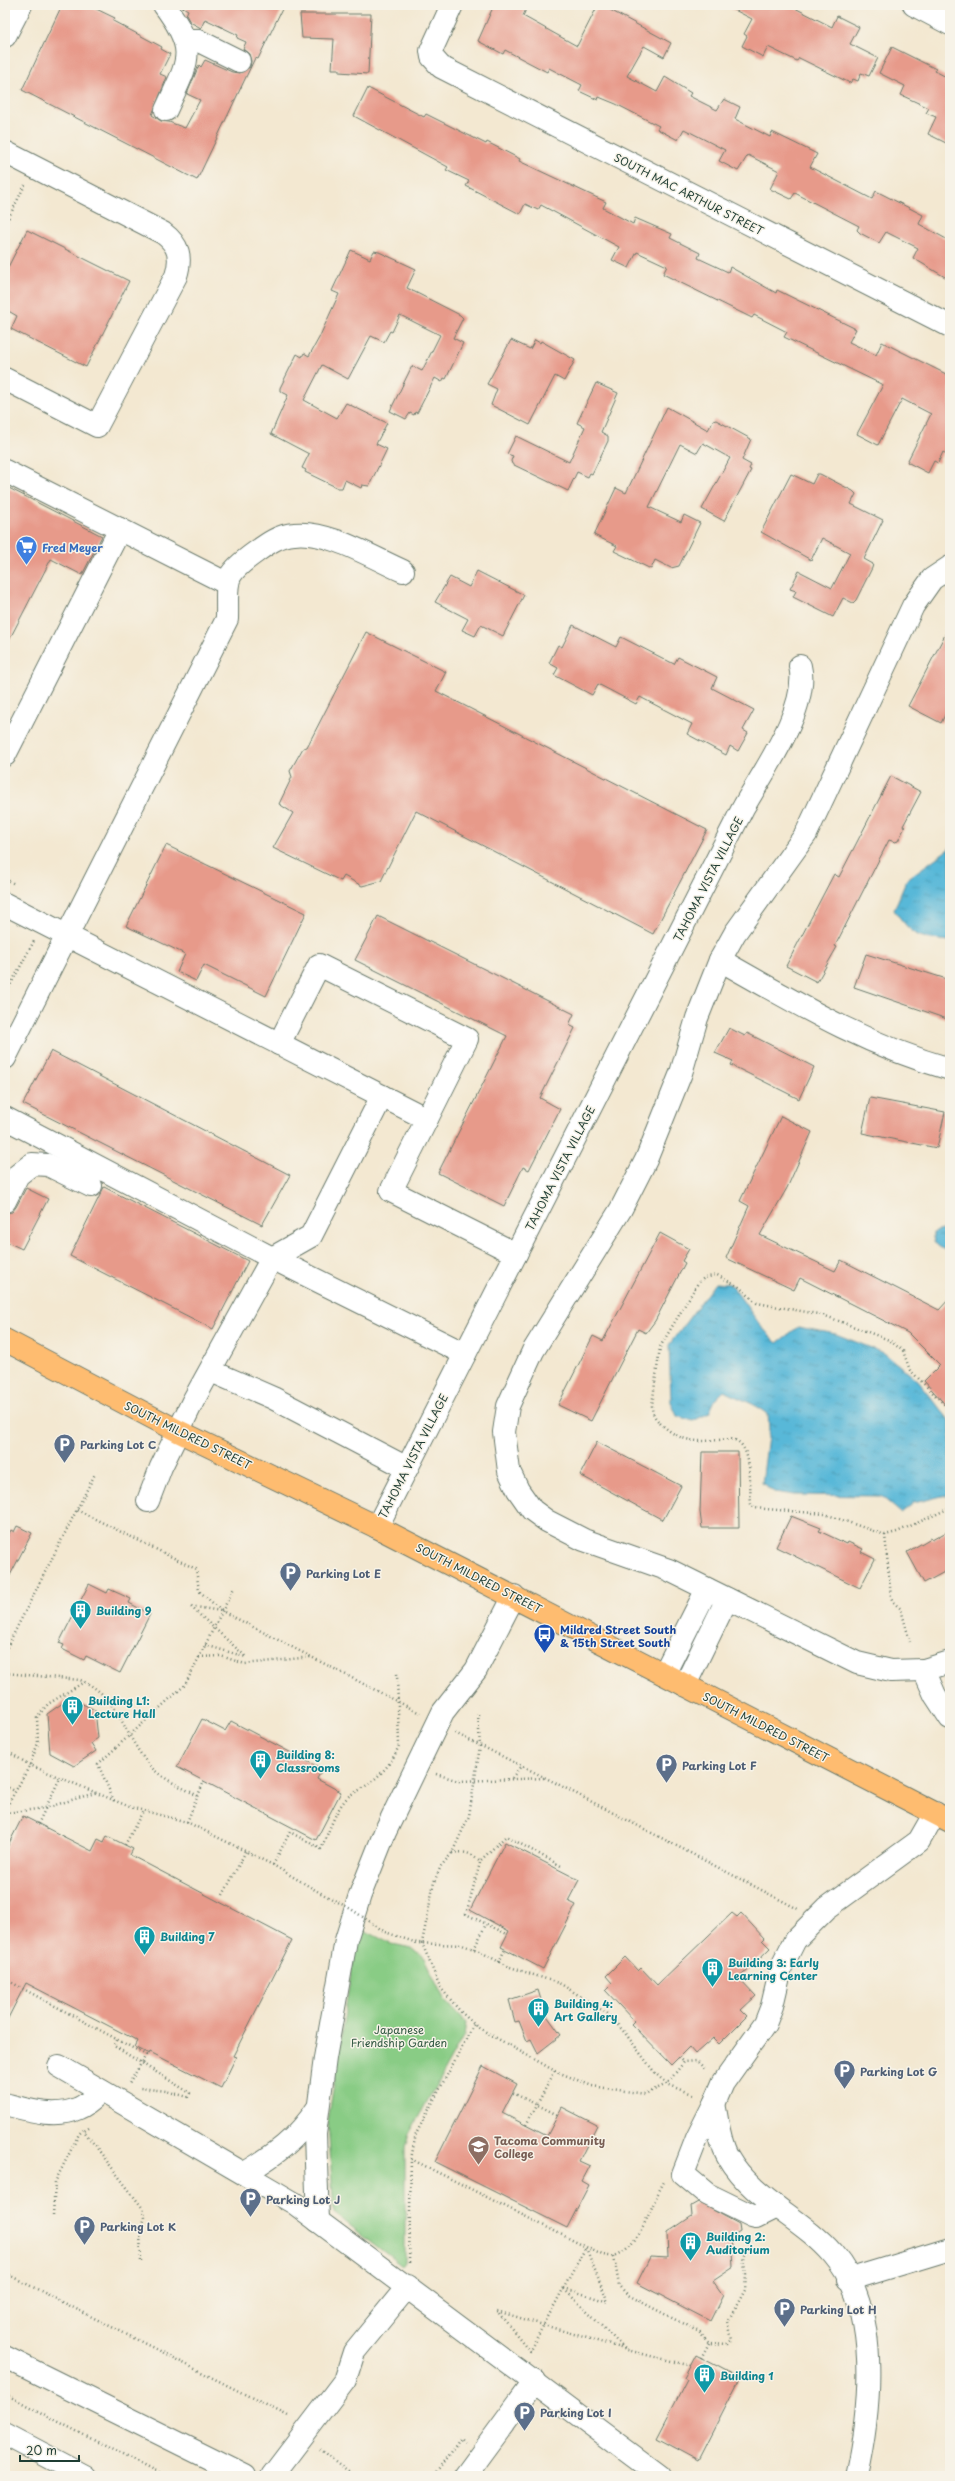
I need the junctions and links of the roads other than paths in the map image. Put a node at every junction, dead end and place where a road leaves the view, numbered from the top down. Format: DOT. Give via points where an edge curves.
graph roads {
  1 [pos="21,5"];
  2 [pos="164,5"];
  3 [pos="452,5"];
  4 [pos="914,5"];
  5 [pos="950,24"];
  6 [pos="5,36"];
  7 [pos="185,41"];
  8 [pos="239,61"];
  9 [pos="166,110"];
  10 [pos="5,152"];
  11 [pos="950,326"];
  12 [pos="5,379"];
  13 [pos="5,471"];
  14 [pos="120,530"];
  15 [pos="950,567"];
  16 [pos="403,571"];
  17 [pos="226,583"];
  18 [pos="800,666"];
  19 [pos="5,755"];
  20 [pos="5,904"];
  21 [pos="66,935"];
  22 [pos="720,960"];
  23 [pos="279,1044"];
  24 [pos="5,1058"];
  25 [pos="950,1069"];
  26 [pos="382,1096"];
  27 [pos="5,1118"];
  28 [pos="427,1119"];
  29 [pos="91,1186"];
  30 [pos="5,1201"];
  31 [pos="516,1254"];
  32 [pos="272,1258"];
  33 [pos="5,1340"];
  34 [pos="465,1354"];
  35 [pos="211,1371"];
  36 [pos="178,1431"];
  37 [pos="407,1468"];
  38 [pos="148,1500"];
  39 [pos="377,1526"];
  40 [pos="706,1589"];
  41 [pos="514,1596"];
  42 [pos="726,1599"];
  43 [pos="694,1614"];
  44 [pos="714,1624"];
  45 [pos="950,1662"];
  46 [pos="924,1670"];
  47 [pos="664,1674"];
  48 [pos="685,1685"];
  49 [pos="950,1718"];
  50 [pos="942,1817"];
  51 [pos="59,2066"];
  52 [pos="102,2090"];
  53 [pos="709,2098"];
  54 [pos="5,2104"];
  55 [pos="319,2106"];
  56 [pos="245,2173"];
  57 [pos="776,2207"];
  58 [pos="318,2221"];
  59 [pos="950,2249"];
  60 [pos="848,2280"];
  61 [pos="408,2286"];
  62 [pos="5,2357"];
  63 [pos="535,2381"];
  64 [pos="5,2434"];
  65 [pos="85,2476"];
  66 [pos="245,2476"];
  67 [pos="272,2476"];
  68 [pos="465,2476"];
  69 [pos="660,2476"];
  70 [pos="856,2476"];
  1 -- 6 [label="street"];
  2 -- 7 [label="street"];
  3 -- 11 [label="street, SOUTH MAC ARTHUR STREET" via="435,38 432,57 448,72"];
  4 -- 5 [label="street"];
  7 -- 8 [label="street" via="199,41"];
  7 -- 9 [label="street" via="186,63"];
  10 -- 12 [label="street" via="163,233 176,245 179,267 97,426"];
  13 -- 14 [label="street"];
  14 -- 17 [label="street"];
  14 -- 19 [label="street"];
  15 -- 22 [label="street" via="932,579 913,606 806,834 735,933"];
  16 -- 17 [label="street" via="326,538 294,534 268,544 234,568"];
  17 -- 21 [label="street" via="227,618"];
  18 -- 31 [label="street, TAHOMA VISTA VILLAGE" via="802,686 796,708"];
  20 -- 21 [label="street"];
  21 -- 23 [label="street"];
  21 -- 24 [label="street"];
  22 -- 25 [label="street" via="832,1024 908,1057"];
  22 -- 40 [label="street" via="697,1018 681,1073 646,1160 621,1209 533,1351 508,1406 504,1432 508,1470 532,1510 574,1536 648,1562"];
  23 -- 26 [label="street"];
  23 -- 28 [label="street" via="318,964 467,1039"];
  26 -- 28 [label="street"];
  26 -- 32 [label="street" via="311,1236"];
  27 -- 32 [label="street"];
  28 -- 31 [label="street" via="391,1191"];
  29 -- 30 [label="street" via="48,1165 32,1164 18,1175"];
  31 -- 34 [label="street, TAHOMA VISTA VILLAGE"];
  32 -- 34 [label="street"];
  32 -- 35 [label="street"];
  33 -- 36 [label="main road, SOUTH MILDRED STREET"];
  34 -- 37 [label="street, TAHOMA VISTA VILLAGE"];
  35 -- 36 [label="street"];
  35 -- 37 [label="street" via="273,1398"];
  36 -- 38 [label="street"];
  36 -- 39 [label="main road, SOUTH MILDRED STREET"];
  37 -- 39 [label="street, TAHOMA VISTA VILLAGE"];
  39 -- 41 [label="main road, SOUTH MILDRED STREET"];
  40 -- 42 [label="street"];
  40 -- 43 [label="street"];
  41 -- 47 [label="main road, SOUTH MILDRED STREET"];
  41 -- 55 [label="street" via="476,1670 443,1712 385,1832 360,1895 346,1940"];
  42 -- 44 [label="street"];
  42 -- 46 [label="street" via="857,1663 891,1671"];
  43 -- 44 [label="street"];
  43 -- 47 [label="street"];
  44 -- 48 [label="street"];
  45 -- 46 [label="street"];
  46 -- 49 [label="street" via="935,1695"];
  47 -- 48 [label="main road, SOUTH MILDRED STREET"];
  48 -- 50 [label="main road, SOUTH MILDRED STREET"];
  50 -- 53 [label="street" via="919,1842 816,1919 795,1940 781,1968 765,2024"];
  51 -- 52 [label="street"];
  52 -- 54 [label="street" via="81,2108 66,2113 36,2111"];
  52 -- 56 [label="street"];
  53 -- 57 [label="street" via="727,2157 742,2177"];
  53 -- 57 [label="street" via="683,2174 707,2194 756,2217"];
  55 -- 56 [label="street" via="303,2130 289,2143 274,2156"];
  55 -- 58 [label="street" via="315,2134"];
  56 -- 58 [label="street"];
  57 -- 60 [label="street" via="806,2229 833,2254"];
  58 -- 61 [label="street"];
  59 -- 60 [label="street"];
  60 -- 70 [label="street" via="856,2292 864,2321 868,2353 866,2410"];
  61 -- 63 [label="street"];
  61 -- 67 [label="street" via="354,2352 345,2380"];
  62 -- 66 [label="street"];
  63 -- 68 [label="street"];
  63 -- 69 [label="street"];
  64 -- 65 [label="street"];
}
